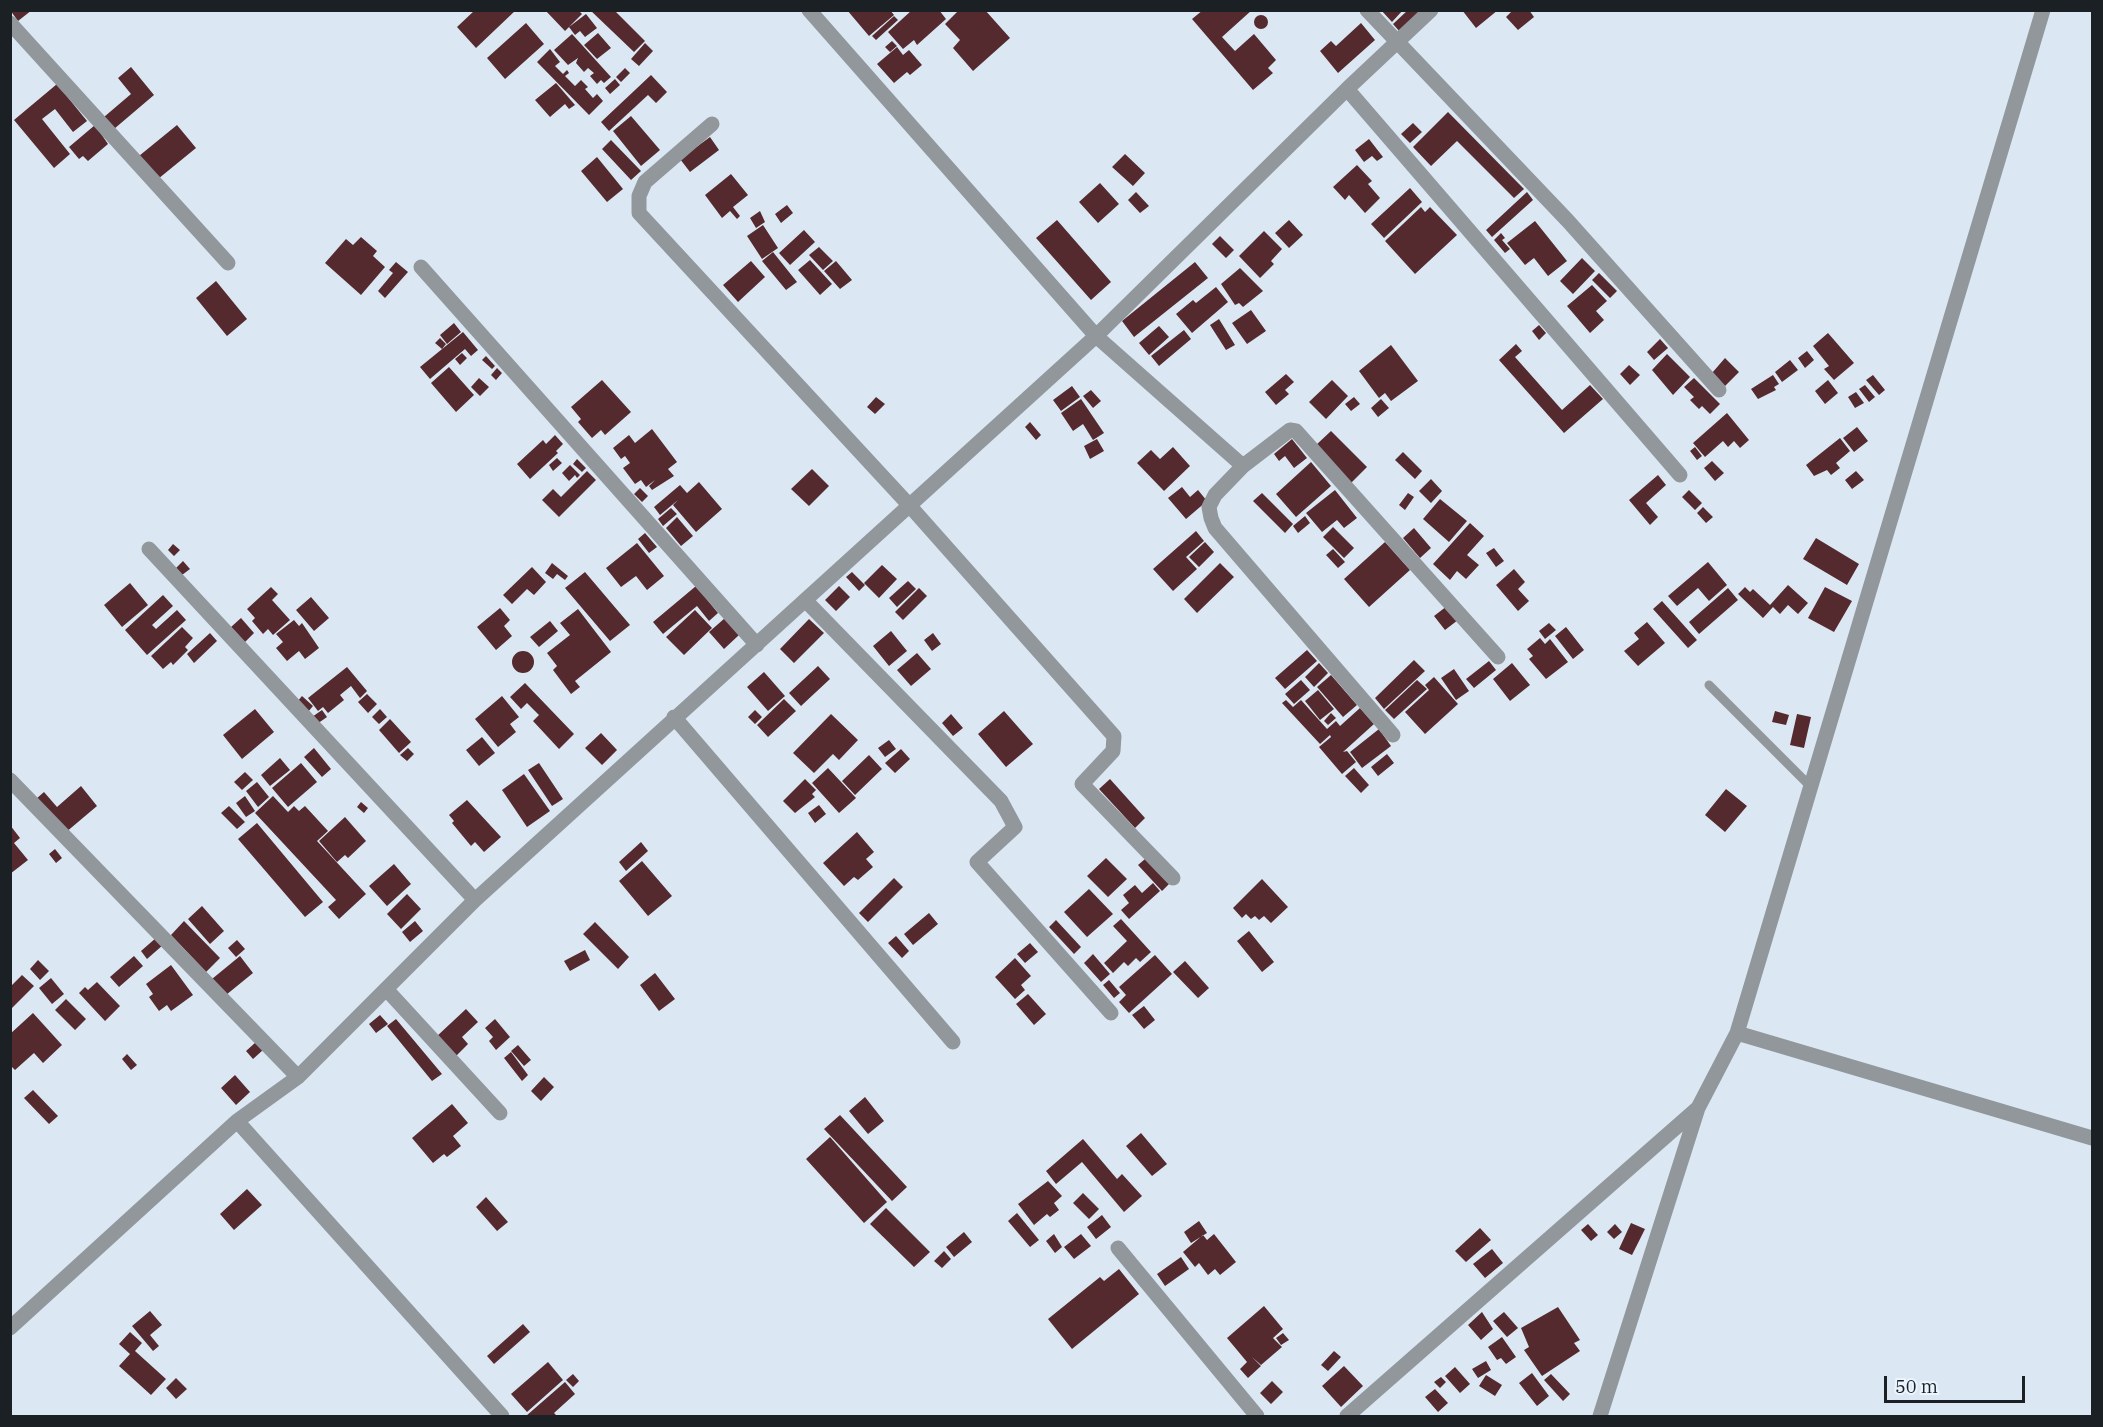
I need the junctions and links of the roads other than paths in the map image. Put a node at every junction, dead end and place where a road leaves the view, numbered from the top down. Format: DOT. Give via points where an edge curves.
graph roads {
  1 [pos="809,10"];
  2 [pos="1367,10"];
  3 [pos="1431,10"];
  4 [pos="2043,10"];
  5 [pos="10,22"];
  6 [pos="1396,43"];
  7 [pos="1347,89"];
  8 [pos="712,124"];
  9 [pos="228,263"];
  10 [pos="421,267"];
  11 [pos="1096,336"];
  12 [pos="1719,390"];
  13 [pos="1243,466"];
  14 [pos="1680,475"];
  15 [pos="909,505"];
  16 [pos="149,549"];
  17 [pos="805,600"];
  18 [pos="757,645"];
  19 [pos="1498,657"];
  20 [pos="1709,685"];
  21 [pos="674,717"];
  22 [pos="1393,735"];
  23 [pos="10,780"];
  24 [pos="1810,786"];
  25 [pos="1173,878"];
  26 [pos="475,900"];
  27 [pos="387,990"];
  28 [pos="1111,1013"];
  29 [pos="1737,1033"];
  30 [pos="953,1042"];
  31 [pos="298,1077"];
  32 [pos="1698,1108"];
  33 [pos="500,1113"];
  34 [pos="237,1120"];
  35 [pos="2092,1138"];
  36 [pos="1118,1248"];
  37 [pos="10,1328"];
  38 [pos="502,1416"];
  39 [pos="1257,1416"];
  40 [pos="1347,1416"];
  41 [pos="1600,1416"];
  1 -- 11 [label="street"];
  2 -- 6 [label="street"];
  3 -- 6 [label="street"];
  4 -- 24 [label="street"];
  5 -- 9 [label="street"];
  6 -- 7 [label="street"];
  6 -- 12 [label="street" via="1568,221"];
  7 -- 11 [label="street"];
  7 -- 14 [label="street"];
  8 -- 15 [label="street" via="645,182 639,196 639,213"];
  10 -- 18 [label="street"];
  11 -- 13 [label="street"];
  11 -- 15 [label="street"];
  13 -- 19 [label="street" via="1290,430 1296,431"];
  13 -- 22 [label="street" via="1215,495 1209,507 1215,528"];
  15 -- 17 [label="street"];
  15 -- 25 [label="street" via="1114,736 1113,751 1082,784"];
  16 -- 26 [label="street"];
  17 -- 18 [label="street"];
  17 -- 28 [label="street" via="1001,801 1015,827 977,862"];
  18 -- 21 [label="street"];
  20 -- 24 [label="lane"];
  21 -- 26 [label="street"];
  21 -- 30 [label="street"];
  23 -- 31 [label="street"];
  24 -- 29 [label="street"];
  26 -- 27 [label="street"];
  27 -- 31 [label="street"];
  27 -- 33 [label="street"];
  29 -- 32 [label="street"];
  29 -- 35 [label="street"];
  31 -- 34 [label="street"];
  32 -- 40 [label="street"];
  32 -- 41 [label="street"];
  34 -- 37 [label="street"];
  34 -- 38 [label="street"];
  36 -- 39 [label="street"];
}
